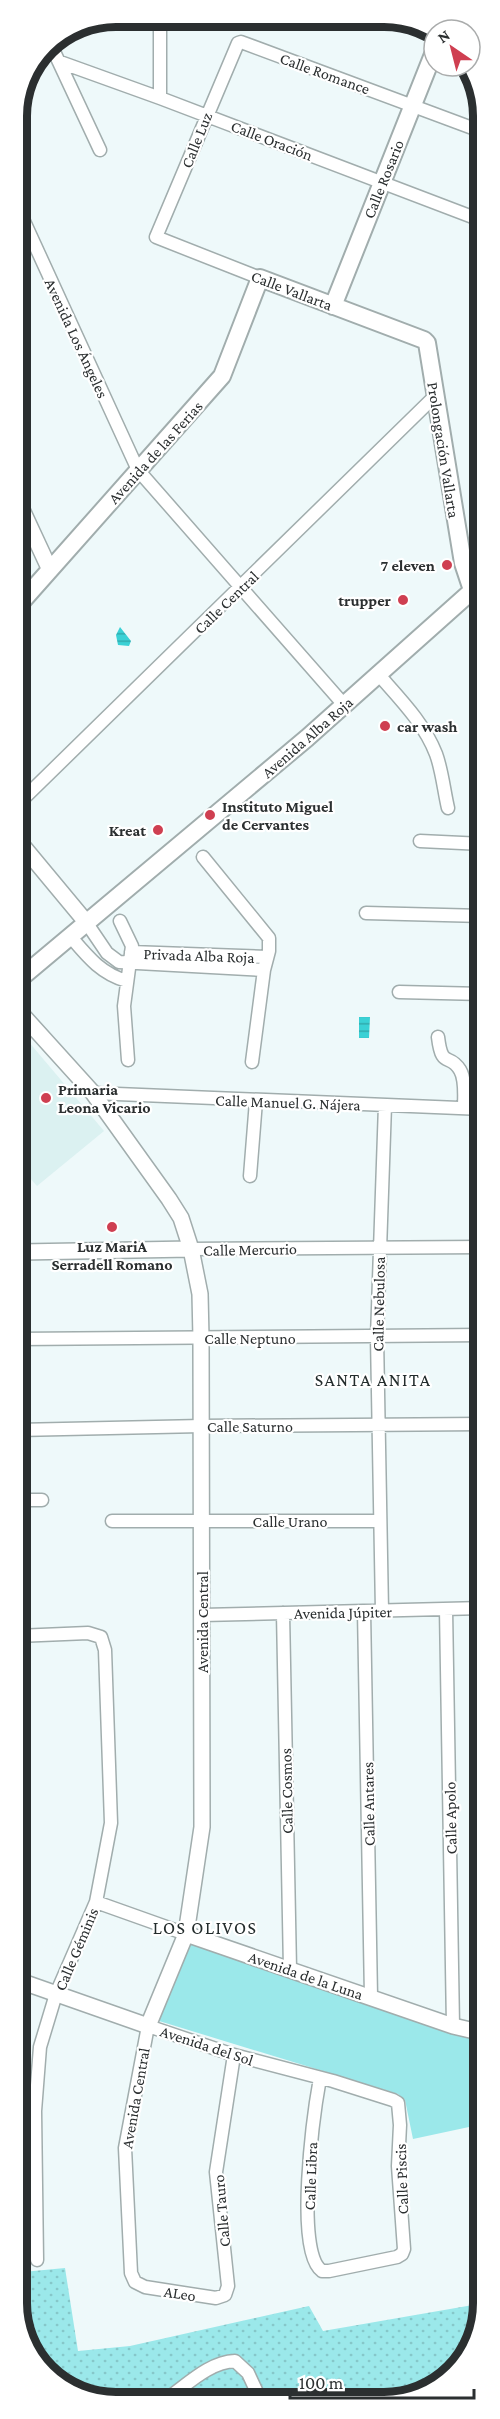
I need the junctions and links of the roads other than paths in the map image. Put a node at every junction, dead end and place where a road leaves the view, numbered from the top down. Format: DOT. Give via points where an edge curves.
graph roads {
  1 [pos="160,27"];
  2 [pos="238,43"];
  3 [pos="54,52"];
  4 [pos="60,63"];
  5 [pos="424,78"];
  6 [pos="160,98"];
  7 [pos="413,104"];
  8 [pos="206,115"];
  9 [pos="473,128"];
  10 [pos="100,150"];
  11 [pos="382,183"];
  12 [pos="473,217"];
  13 [pos="27,228"];
  14 [pos="156,237"];
  15 [pos="260,278"];
  16 [pos="333,306"];
  17 [pos="427,344"];
  18 [pos="434,397"];
  19 [pos="138,470"];
  20 [pos="27,521"];
  21 [pos="50,570"];
  22 [pos="473,579"];
  23 [pos="240,588"];
  24 [pos="473,590"];
  25 [pos="27,596"];
  26 [pos="379,675"];
  27 [pos="345,706"];
  28 [pos="27,795"];
  29 [pos="448,808"];
  30 [pos="420,842"];
  31 [pos="473,844"];
  32 [pos="27,851"];
  33 [pos="203,857"];
  34 [pos="366,913"];
  35 [pos="473,916"];
  36 [pos="120,921"];
  37 [pos="86,922"];
  38 [pos="69,936"];
  39 [pos="130,958"];
  40 [pos="265,963"];
  41 [pos="27,972"];
  42 [pos="127,981"];
  43 [pos="399,993"];
  44 [pos="473,994"];
  45 [pos="27,1020"];
  46 [pos="438,1037"];
  47 [pos="128,1060"];
  48 [pos="252,1062"];
  49 [pos="93,1093"];
  50 [pos="256,1101"];
  51 [pos="385,1105"];
  52 [pos="465,1108"];
  53 [pos="473,1108"];
  54 [pos="250,1176"];
  55 [pos="379,1247"];
  56 [pos="473,1247"];
  57 [pos="191,1249"];
  58 [pos="27,1251"];
  59 [pos="473,1335"];
  60 [pos="377,1337"];
  61 [pos="201,1338"];
  62 [pos="27,1339"];
  63 [pos="473,1424"];
  64 [pos="378,1425"];
  65 [pos="202,1426"];
  66 [pos="27,1430"];
  67 [pos="27,1500"];
  68 [pos="42,1500"];
  69 [pos="201,1520"];
  70 [pos="112,1521"];
  71 [pos="379,1521"];
  72 [pos="473,1608"];
  73 [pos="446,1609"];
  74 [pos="364,1611"];
  75 [pos="382,1611"];
  76 [pos="283,1613"];
  77 [pos="202,1616"];
  78 [pos="27,1636"];
  79 [pos="96,1902"];
  80 [pos="186,1934"];
  81 [pos="290,1969"];
  82 [pos="27,1984"];
  83 [pos="56,1994"];
  84 [pos="371,1997"];
  85 [pos="148,2026"];
  86 [pos="453,2026"];
  87 [pos="473,2031"];
  88 [pos="234,2055"];
  89 [pos="320,2078"];
  90 [pos="398,2103"];
  91 [pos="402,2254"];
  92 [pos="37,2260"];
  93 [pos="135,2282"];
  94 [pos="225,2295"];
  95 [pos="177,2392"];
  96 [pos="257,2392"];
  1 -- 6 [label="street"];
  2 -- 7 [label="street, Calle Romance"];
  2 -- 8 [label="street, Calle Luz"];
  3 -- 4 [label="street"];
  4 -- 6 [label="street, Calle Oración"];
  4 -- 10 [label="street"];
  5 -- 7 [label="main road, Calle Rosario"];
  6 -- 8 [label="street, Calle Oración"];
  7 -- 9 [label="street, Calle Romance"];
  7 -- 11 [label="main road, Calle Rosario"];
  8 -- 11 [label="street, Calle Oración"];
  8 -- 14 [label="street, Calle Luz"];
  11 -- 12 [label="street, Calle Oración"];
  11 -- 16 [label="main road, Calle Rosario"];
  13 -- 19 [label="street, Avenida Los Ángeles"];
  14 -- 15 [label="street, Calle Vallarta"];
  15 -- 16 [label="main road, Calle Vallarta"];
  15 -- 19 [label="main road, Avenida de las Ferias" via="222,376"];
  16 -- 17 [label="main road, Calle Vallarta"];
  17 -- 18 [label="main road, Prolongación Vallarta"];
  18 -- 22 [label="main road, Prolongación Vallarta" via="463,562"];
  18 -- 23 [label="street, Calle Central"];
  19 -- 21 [label="main road, Avenida de las Ferias"];
  19 -- 23 [label="street, Avenida Los Ángeles"];
  20 -- 21 [label="street"];
  21 -- 25 [label="main road, Avenida de las Ferias"];
  23 -- 27 [label="street, Avenida Los Ángeles"];
  23 -- 28 [label="street, Calle Central"];
  24 -- 26 [label="main road, Avenida Alba Roja"];
  26 -- 27 [label="main road, Avenida Alba Roja"];
  26 -- 29 [label="street" via="417,720 436,754"];
  27 -- 37 [label="main road, Avenida Alba Roja"];
  30 -- 31 [label="street"];
  32 -- 37 [label="street"];
  33 -- 40 [label="street, Privada Alba Roja" via="266,932 270,944"];
  34 -- 35 [label="street"];
  36 -- 39 [label="street, Privada Alba Roja" via="130,940"];
  37 -- 38 [label="main road, Avenida Alba Roja"];
  37 -- 39 [label="street" via="112,958 118,962"];
  38 -- 41 [label="main road, Avenida Alba Roja"];
  38 -- 42 [label="street" via="100,970"];
  39 -- 40 [label="street, Privada Alba Roja"];
  39 -- 42 [label="street, Privada Alba Roja"];
  40 -- 48 [label="street, Privada Alba Roja"];
  42 -- 47 [label="street, Privada Alba Roja" via="124,1006"];
  43 -- 44 [label="street"];
  45 -- 49 [label="street, Avenida Central"];
  46 -- 52 [label="street" via="443,1059 457,1066 463,1076"];
  49 -- 50 [label="street, Calle Manuel G. Nájera"];
  49 -- 57 [label="street, Avenida Central" via="181,1218"];
  50 -- 51 [label="street, Calle Manuel G. Nájera"];
  50 -- 54 [label="street"];
  51 -- 52 [label="street, Calle Manuel G. Nájera"];
  51 -- 55 [label="street, Calle Nebulosa"];
  52 -- 53 [label="street, Calle Manuel G. Nájera"];
  55 -- 56 [label="street, Calle Mercurio"];
  55 -- 57 [label="street, Calle Mercurio"];
  55 -- 60 [label="street, Calle Nebulosa"];
  57 -- 58 [label="street, Calle Mercurio"];
  57 -- 61 [label="street, Avenida Central" via="200,1294"];
  59 -- 60 [label="street, Calle Neptuno"];
  60 -- 61 [label="street, Calle Neptuno"];
  60 -- 64 [label="street, Calle Nebulosa"];
  61 -- 62 [label="street, Calle Neptuno"];
  61 -- 65 [label="street, Avenida Central"];
  63 -- 64 [label="street, Calle Saturno"];
  64 -- 65 [label="street, Calle Saturno"];
  64 -- 71 [label="street, Calle Nebulosa"];
  65 -- 66 [label="street, Calle Saturno"];
  65 -- 69 [label="street, Avenida Central"];
  67 -- 68 [label="street"];
  69 -- 70 [label="street, Calle Urano"];
  69 -- 71 [label="street, Calle Urano"];
  69 -- 77 [label="street, Avenida Central"];
  71 -- 75 [label="street, Calle Nebulosa"];
  72 -- 73 [label="street, Avenida Júpiter"];
  73 -- 75 [label="street, Avenida Júpiter"];
  73 -- 86 [label="street, Calle Apolo"];
  74 -- 75 [label="street, Avenida Júpiter"];
  74 -- 76 [label="street, Avenida Júpiter"];
  74 -- 84 [label="street, Calle Antares"];
  76 -- 77 [label="street, Avenida Júpiter"];
  76 -- 81 [label="street, Calle Cosmos"];
  77 -- 80 [label="street, Avenida Central" via="202,1827"];
  78 -- 79 [label="street, Calle Géminis" via="88,1633 100,1637 105,1650 111,1823"];
  79 -- 80 [label="street, Avenida de la Luna"];
  79 -- 83 [label="street, Calle Géminis"];
  80 -- 81 [label="street, Avenida de la Luna"];
  80 -- 85 [label="street, Avenida Central"];
  81 -- 84 [label="street, Avenida de la Luna"];
  82 -- 83 [label="street, Avenida del Sol"];
  83 -- 85 [label="street, Avenida del Sol"];
  83 -- 92 [label="street, Calle Géminis" via="40,2047 35,2111"];
  84 -- 86 [label="street, Avenida de la Luna"];
  85 -- 88 [label="street, Avenida del Sol"];
  85 -- 93 [label="street, Avenida Central" via="124,2148 131,2273"];
  86 -- 87 [label="street, Avenida de la Luna"];
  88 -- 89 [label="street, Avenida del Sol"];
  88 -- 94 [label="street, Calle Tauro" via="216,2172 228,2286"];
  89 -- 90 [label="street, Avenida del Sol"];
  89 -- 91 [label="street, Calle Libra" via="308,2195 314,2261 322,2271"];
  90 -- 91 [label="street, Calle Piscis"];
  93 -- 94 [label="street, ALeo" via="178,2294 216,2298"];
  95 -- 96 [label="street" via="222,2362 235,2361 248,2373"];
}
